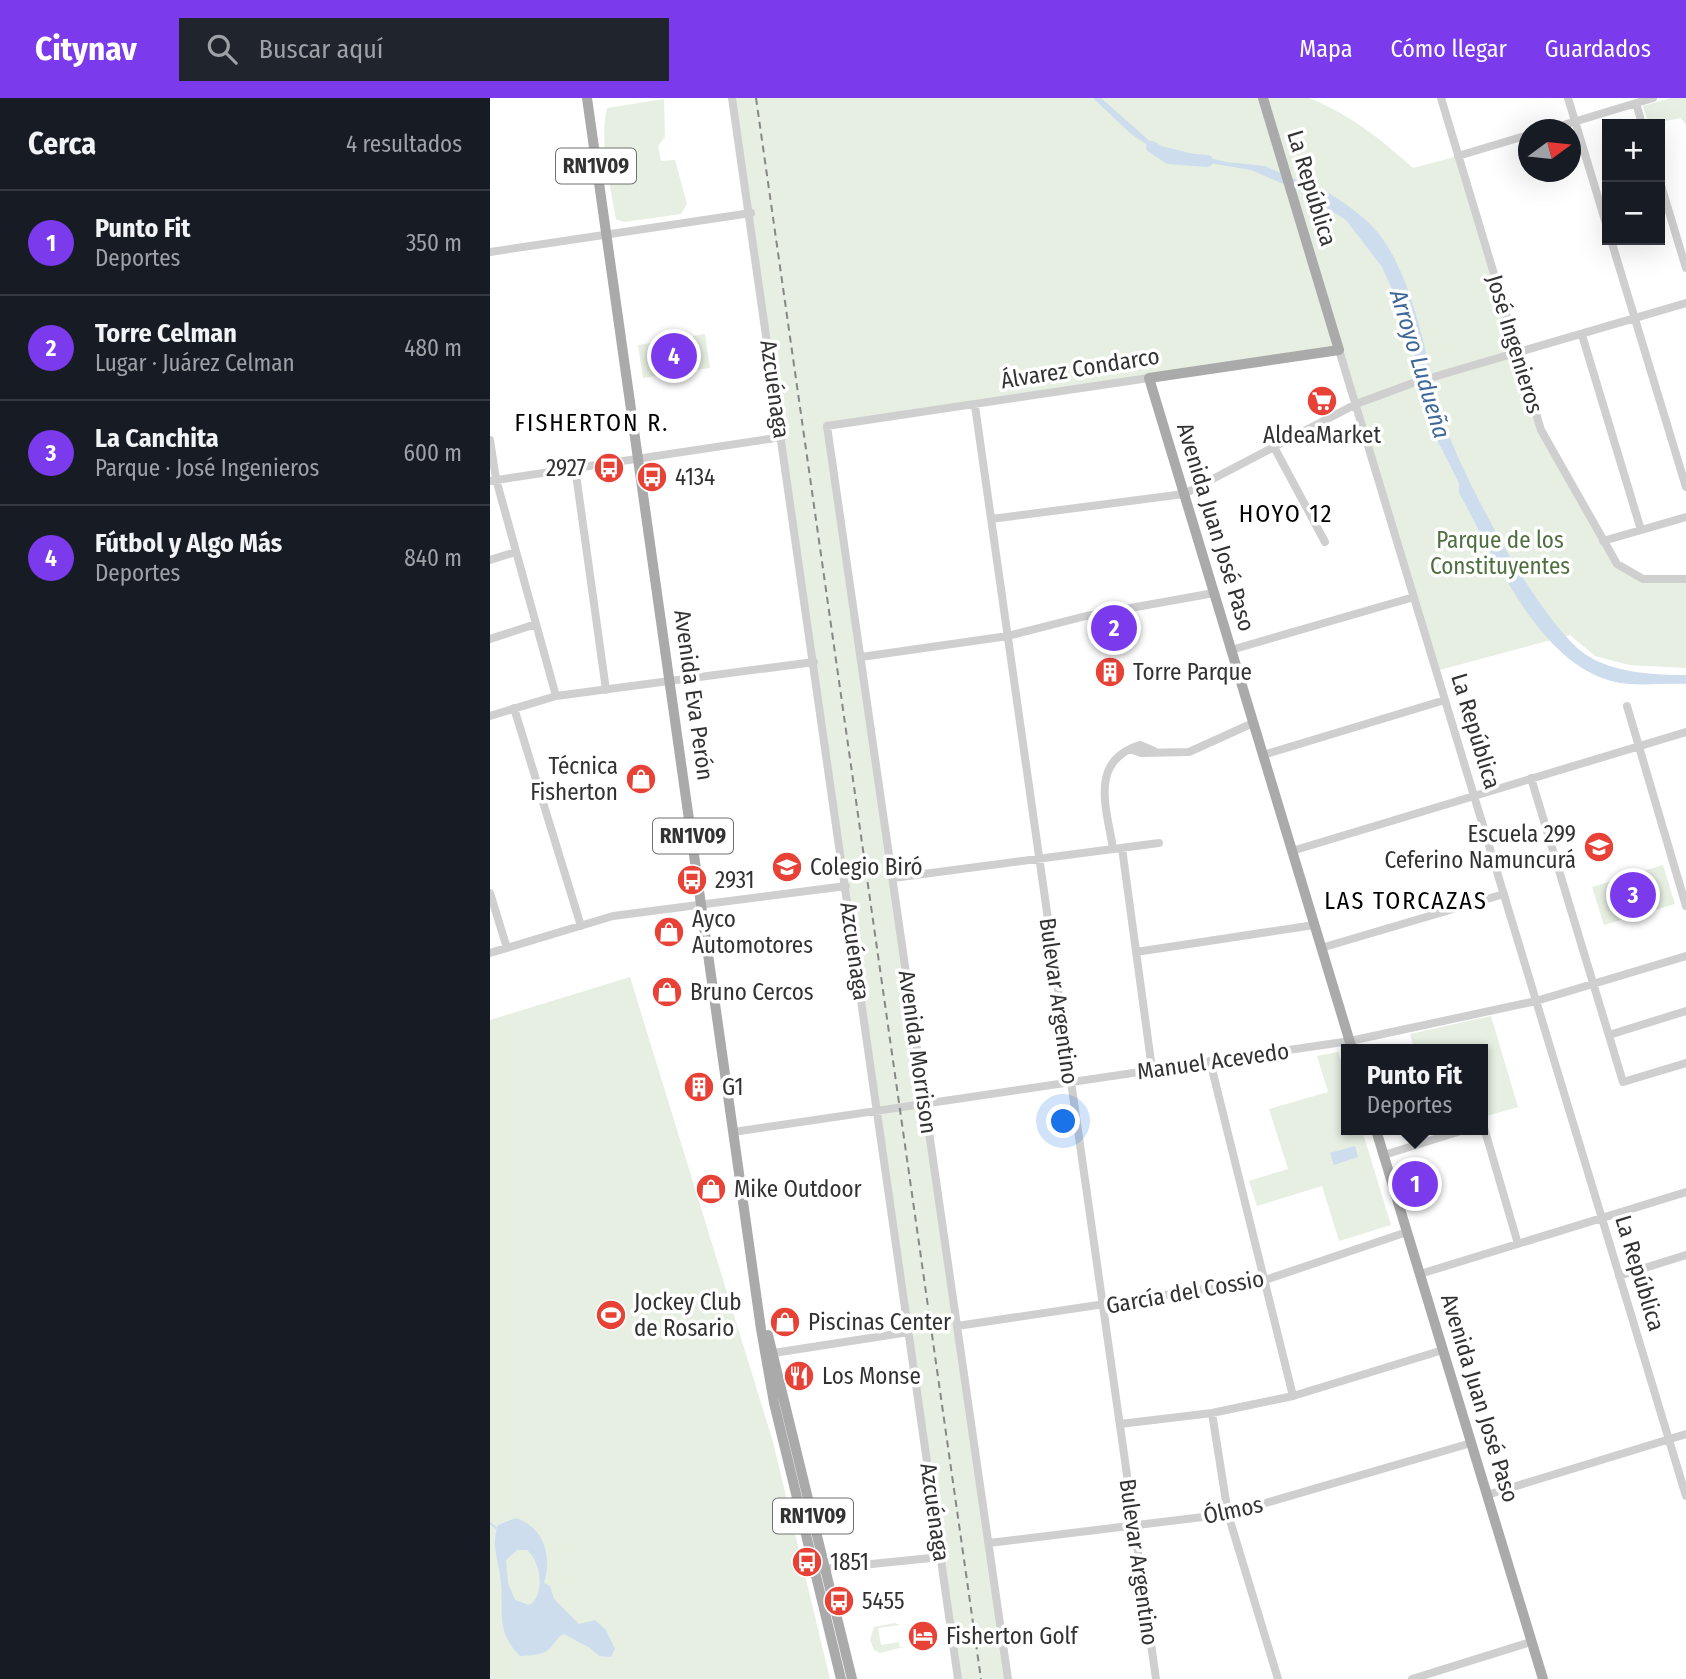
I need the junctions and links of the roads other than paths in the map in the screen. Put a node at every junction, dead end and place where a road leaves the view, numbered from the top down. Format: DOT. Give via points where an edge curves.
graph roads {
  1 [pos="587,98"];
  2 [pos="732,98"];
  3 [pos="1263,98"];
  4 [pos="1441,98"];
  5 [pos="1568,98"];
  6 [pos="1653,98"];
  7 [pos="1636,103"];
  8 [pos="1574,119"];
  9 [pos="1581,119"];
  10 [pos="1641,119"];
  11 [pos="1518,138"];
  12 [pos="1581,141"];
  13 [pos="1458,156"];
  14 [pos="1665,199"];
  15 [pos="1602,210"];
  16 [pos="751,213"];
  17 [pos="606,234"];
  18 [pos="1613,245"];
  19 [pos="490,251"];
  20 [pos="1686,268"];
  21 [pos="1686,303"];
  22 [pos="1635,319"];
  23 [pos="1582,335"];
  24 [pos="1339,350"];
  25 [pos="1518,354"];
  26 [pos="1149,378"];
  27 [pos="1356,404"];
  28 [pos="975,406"];
  29 [pos="827,426"];
  30 [pos="782,437"];
  31 [pos="490,440"];
  32 [pos="1274,447"];
  33 [pos="638,458"];
  34 [pos="575,467"];
  35 [pos="493,480"];
  36 [pos="1686,487"];
  37 [pos="1184,494"];
  38 [pos="1686,517"];
  39 [pos="991,519"];
  40 [pos="1641,530"];
  41 [pos="1603,541"];
  42 [pos="1325,542"];
  43 [pos="515,552"];
  44 [pos="490,560"];
  45 [pos="1686,579"];
  46 [pos="1214,593"];
  47 [pos="1414,597"];
  48 [pos="536,624"];
  49 [pos="1008,636"];
  50 [pos="490,639"];
  51 [pos="1231,650"];
  52 [pos="861,657"];
  53 [pos="814,662"];
  54 [pos="671,682"];
  55 [pos="606,690"];
  56 [pos="556,696"];
  57 [pos="1445,701"];
  58 [pos="1628,706"];
  59 [pos="514,708"];
  60 [pos="490,716"];
  61 [pos="1253,723"];
  62 [pos="1686,732"];
  63 [pos="1639,745"];
  64 [pos="1263,755"];
  65 [pos="1531,778"];
  66 [pos="1474,795"];
  67 [pos="1158,843"];
  68 [pos="1117,849"];
  69 [pos="1292,851"];
  70 [pos="1039,859"];
  71 [pos="892,878"];
  72 [pos="846,886"];
  73 [pos="490,893"];
  74 [pos="1504,894"];
  75 [pos="703,905"];
  76 [pos="1686,906"];
  77 [pos="1314,925"];
  78 [pos="581,926"];
  79 [pos="507,948"];
  80 [pos="1321,948"];
  81 [pos="1136,952"];
  82 [pos="490,953"];
  83 [pos="1686,956"];
  84 [pos="1593,984"];
  85 [pos="1536,1001"];
  86 [pos="1686,1011"];
  87 [pos="1609,1035"];
  88 [pos="1351,1044"];
  89 [pos="1355,1044"];
  90 [pos="1341,1046"];
  91 [pos="1210,1061"];
  92 [pos="1686,1063"];
  93 [pos="1152,1069"];
  94 [pos="1071,1081"];
  95 [pos="925,1102"];
  96 [pos="877,1110"];
  97 [pos="733,1132"];
  98 [pos="1378,1135"];
  99 [pos="1448,1135"];
  100 [pos="1486,1135"];
  101 [pos="1384,1155"];
  102 [pos="1686,1192"];
  103 [pos="1601,1218"];
  104 [pos="1407,1232"];
  105 [pos="1518,1244"];
  106 [pos="1686,1255"];
  107 [pos="1420,1274"];
  108 [pos="1619,1276"];
  109 [pos="1265,1279"];
  110 [pos="1103,1306"];
  111 [pos="957,1326"];
  112 [pos="909,1332"];
  113 [pos="1443,1350"];
  114 [pos="769,1354"];
  115 [pos="1293,1396"];
  116 [pos="1213,1413"];
  117 [pos="1120,1424"];
  118 [pos="1686,1434"];
  119 [pos="1668,1439"];
  120 [pos="1471,1443"];
  121 [pos="1487,1495"];
  122 [pos="1686,1496"];
  123 [pos="1228,1514"];
  124 [pos="1134,1526"];
  125 [pos="989,1543"];
  126 [pos="941,1557"];
  127 [pos="820,1569"];
  128 [pos="1531,1642"];
  129 [pos="841,1679"];
  130 [pos="852,1679"];
  131 [pos="958,1679"];
  132 [pos="1008,1679"];
  133 [pos="1156,1679"];
  134 [pos="1278,1679"];
  135 [pos="1412,1679"];
  136 [pos="1543,1679"];
  1 -- 17 [label="main road, Avenida Eva Perón / RN1V09"];
  2 -- 16 [label="street, Azcuénaga"];
  3 -- 24 [label="main road, La República"];
  4 -- 13 [label="street, José Ingenieros"];
  5 -- 8 [label="street"];
  6 -- 7 [label="street"];
  7 -- 9 [label="street"];
  7 -- 10 [label="street"];
  11 -- 13 [label="street"];
  12 -- 15 [label="street"];
  13 -- 25 [label="street, José Ingenieros"];
  14 -- 20 [label="street"];
  16 -- 17 [label="street"];
  16 -- 30 [label="street, Azcuénaga"];
  17 -- 19 [label="street"];
  17 -- 33 [label="main road, Avenida Eva Perón / RN1V09"];
  18 -- 22 [label="street"];
  21 -- 22 [label="street"];
  22 -- 23 [label="street"];
  22 -- 36 [label="street"];
  23 -- 25 [label="street"];
  23 -- 40 [label="street"];
  24 -- 26 [label="main road, Álvarez Condarco"];
  24 -- 27 [label="street, La República"];
  25 -- 27 [label="street"];
  25 -- 41 [label="street, José Ingenieros" via="1541,430"];
  26 -- 28 [label="street, Álvarez Condarco"];
  26 -- 37 [label="main road, Avenida Juan José Paso"];
  27 -- 32 [label="street"];
  27 -- 47 [label="street, La República"];
  28 -- 29 [label="street, Álvarez Condarco"];
  28 -- 39 [label="street, Bulevar Argentino"];
  29 -- 52 [label="street, Avenida Morrison"];
  30 -- 33 [label="street"];
  30 -- 53 [label="street, Azcuénaga"];
  31 -- 35 [label="street"];
  32 -- 37 [label="street"];
  32 -- 42 [label="street"];
  33 -- 34 [label="street"];
  33 -- 54 [label="main road, Avenida Eva Perón / RN1V09"];
  34 -- 35 [label="street"];
  34 -- 55 [label="street"];
  35 -- 43 [label="street"];
  37 -- 39 [label="street"];
  37 -- 46 [label="main road, Avenida Juan José Paso"];
  38 -- 40 [label="street"];
  39 -- 49 [label="street, Bulevar Argentino"];
  40 -- 41 [label="street"];
  41 -- 45 [label="street, José Ingenieros" via="1627,572 1643,579"];
  43 -- 44 [label="street"];
  43 -- 48 [label="street"];
  46 -- 49 [label="street" via="1086,616"];
  46 -- 51 [label="main road, Avenida Juan José Paso"];
  47 -- 51 [label="street"];
  47 -- 57 [label="street, La República"];
  48 -- 50 [label="street"];
  48 -- 56 [label="street"];
  49 -- 52 [label="street"];
  49 -- 70 [label="street, Bulevar Argentino"];
  51 -- 61 [label="main road, Avenida Juan José Paso"];
  52 -- 71 [label="street, Avenida Morrison"];
  53 -- 54 [label="street"];
  53 -- 72 [label="street, Azcuénaga"];
  54 -- 55 [label="street"];
  54 -- 75 [label="main road, Avenida Eva Perón / RN1V09"];
  55 -- 56 [label="street"];
  56 -- 59 [label="street"];
  57 -- 64 [label="street"];
  57 -- 66 [label="street, La República"];
  58 -- 63 [label="street"];
  59 -- 60 [label="street"];
  59 -- 78 [label="street"];
  61 -- 64 [label="main road, Avenida Juan José Paso"];
  61 -- 68 [label="street" via="1196,750 1154,751 1144,745 1119,755 1104,778"];
  62 -- 63 [label="street"];
  63 -- 65 [label="street"];
  63 -- 76 [label="street"];
  64 -- 69 [label="main road, Avenida Juan José Paso"];
  65 -- 66 [label="street"];
  65 -- 84 [label="street"];
  66 -- 69 [label="street"];
  66 -- 74 [label="street, La República"];
  67 -- 68 [label="street"];
  68 -- 70 [label="street"];
  68 -- 81 [label="street"];
  69 -- 77 [label="main road, Avenida Juan José Paso"];
  70 -- 71 [label="street"];
  70 -- 94 [label="street, Bulevar Argentino"];
  71 -- 95 [label="street, Avenida Morrison"];
  72 -- 75 [label="street"];
  72 -- 96 [label="street, Azcuénaga"];
  73 -- 79 [label="street"];
  74 -- 80 [label="street"];
  74 -- 85 [label="street, La República"];
  75 -- 78 [label="street" via="613,916"];
  75 -- 97 [label="main road, Avenida Eva Perón / RN1V09"];
  77 -- 80 [label="main road, Avenida Juan José Paso"];
  77 -- 81 [label="street"];
  78 -- 79 [label="street"];
  79 -- 82 [label="street"];
  80 -- 88 [label="main road, Avenida Juan José Paso"];
  81 -- 93 [label="street"];
  83 -- 84 [label="street, Manuel Acevedo"];
  84 -- 85 [label="street, Manuel Acevedo"];
  84 -- 87 [label="street"];
  85 -- 89 [label="street, Manuel Acevedo"];
  85 -- 103 [label="street, La República"];
  86 -- 87 [label="street"];
  87 -- 92 [label="street" via="1623,1082"];
  90 -- 91 [label="street, Manuel Acevedo"];
  91 -- 93 [label="street, Manuel Acevedo"];
  91 -- 109 [label="street"];
  93 -- 94 [label="street, Manuel Acevedo"];
  94 -- 95 [label="street, Manuel Acevedo"];
  94 -- 110 [label="street, Bulevar Argentino"];
  95 -- 96 [label="street, Manuel Acevedo"];
  95 -- 111 [label="street, Avenida Morrison"];
  96 -- 97 [label="street, Manuel Acevedo"];
  96 -- 112 [label="street, Azcuénaga"];
  97 -- 114 [label="main road, Avenida Eva Perón / RN1V09"];
  98 -- 101 [label="main road, Avenida Juan José Paso"];
  99 -- 101 [label="street"];
  100 -- 105 [label="street"];
  101 -- 104 [label="main road, Avenida Juan José Paso"];
  102 -- 103 [label="street"];
  103 -- 105 [label="street"];
  103 -- 108 [label="street, La República"];
  104 -- 107 [label="main road, Avenida Juan José Paso"];
  104 -- 109 [label="street, García del Cossio"];
  105 -- 107 [label="street"];
  106 -- 108 [label="street"];
  107 -- 113 [label="main road, Avenida Juan José Paso"];
  108 -- 119 [label="street, La República"];
  109 -- 110 [label="street, García del Cossio"];
  109 -- 115 [label="street"];
  110 -- 111 [label="street, García del Cossio"];
  110 -- 117 [label="street, Bulevar Argentino"];
  111 -- 125 [label="street, Avenida Morrison"];
  112 -- 114 [label="street"];
  112 -- 126 [label="street, Azcuénaga"];
  113 -- 115 [label="street"];
  113 -- 120 [label="main road, Avenida Juan José Paso"];
  114 -- 127 [label="main road, Avenida Eva Perón / RN1V09"];
  115 -- 116 [label="street"];
  116 -- 117 [label="street"];
  116 -- 123 [label="street"];
  117 -- 124 [label="street, Bulevar Argentino"];
  118 -- 119 [label="street"];
  119 -- 121 [label="street"];
  119 -- 122 [label="street, La República"];
  120 -- 121 [label="main road, Avenida Juan José Paso"];
  120 -- 123 [label="street, Ólmos"];
  121 -- 128 [label="main road, Avenida Juan José Paso"];
  123 -- 124 [label="street, Ólmos"];
  123 -- 134 [label="street"];
  124 -- 125 [label="street, Ólmos"];
  124 -- 133 [label="street, Bulevar Argentino"];
  125 -- 132 [label="street, Avenida Morrison"];
  126 -- 127 [label="street"];
  126 -- 131 [label="street, Azcuénaga"];
  127 -- 129 [label="main road, Avenida Eva Perón / RN1V09"];
  127 -- 130 [label="main road, Avenida Eva Perón / RN1V09"];
  128 -- 135 [label="street"];
  128 -- 136 [label="main road, Avenida Juan José Paso"];
}
